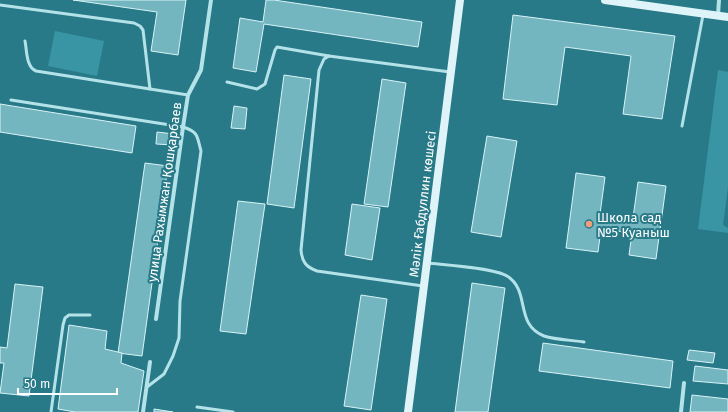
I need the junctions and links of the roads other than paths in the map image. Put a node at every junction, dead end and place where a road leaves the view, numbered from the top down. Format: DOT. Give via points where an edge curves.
graph roads {
  1 [pos="211,0"];
  2 [pos="460,0"];
  3 [pos="605,0"];
  4 [pos="719,0"];
  5 [pos="0,5"];
  6 [pos="703,13"];
  7 [pos="718,15"];
  8 [pos="728,17"];
  9 [pos="25,41"];
  10 [pos="329,56"];
  11 [pos="450,72"];
  12 [pos="227,82"];
  13 [pos="150,89"];
  14 [pos="188,96"];
  15 [pos="11,100"];
  16 [pos="682,126"];
  17 [pos="183,127"];
  18 [pos="427,262"];
  19 [pos="423,286"];
  20 [pos="90,315"];
  21 [pos="156,319"];
  22 [pos="584,342"];
  23 [pos="150,362"];
  24 [pos="684,383"];
  25 [pos="146,388"];
  26 [pos="197,407"];
  27 [pos="51,412"];
  28 [pos="143,412"];
  29 [pos="233,412"];
  30 [pos="408,412"];
  31 [pos="681,412"];
  1 -- 14 [label="street, улица Рахымжан Қошқарбаев" via="201,70"];
  2 -- 11 [label="street, Мәлік Ғабдуллин көшесі"];
  3 -- 6 [label="street"];
  4 -- 7 [label="street"];
  5 -- 13 [label="lane" via="134,23 140,26 143,30"];
  6 -- 7 [label="street"];
  6 -- 16 [label="lane"];
  7 -- 8 [label="street"];
  9 -- 13 [label="lane" via="32,70"];
  10 -- 11 [label="lane"];
  10 -- 12 [label="lane" via="277,47 262,87 257,89"];
  10 -- 19 [label="lane" via="324,59 319,70 302,258 308,267 317,271"];
  11 -- 18 [label="street, Мәлік Ғабдуллин көшесі"];
  13 -- 14 [label="lane"];
  14 -- 17 [label="street, улица Рахымжан Қошқарбаев"];
  15 -- 17 [label="lane"];
  17 -- 21 [label="street, улица Рахымжан Қошқарбаев"];
  17 -- 25 [label="lane" via="192,130 201,152 180,301 179,338 164,374"];
  18 -- 19 [label="street, Мәлік Ғабдуллин көшесі"];
  18 -- 22 [label="lane" via="497,272 508,276 521,296 525,318 537,333 546,337"];
  19 -- 30 [label="street, Мәлік Ғабдуллин көшесі"];
  20 -- 27 [label="lane" via="69,314 65,318"];
  23 -- 25 [label="street"];
  24 -- 31 [label="street"];
  25 -- 28 [label="street"];
  26 -- 29 [label="lane"];
}
